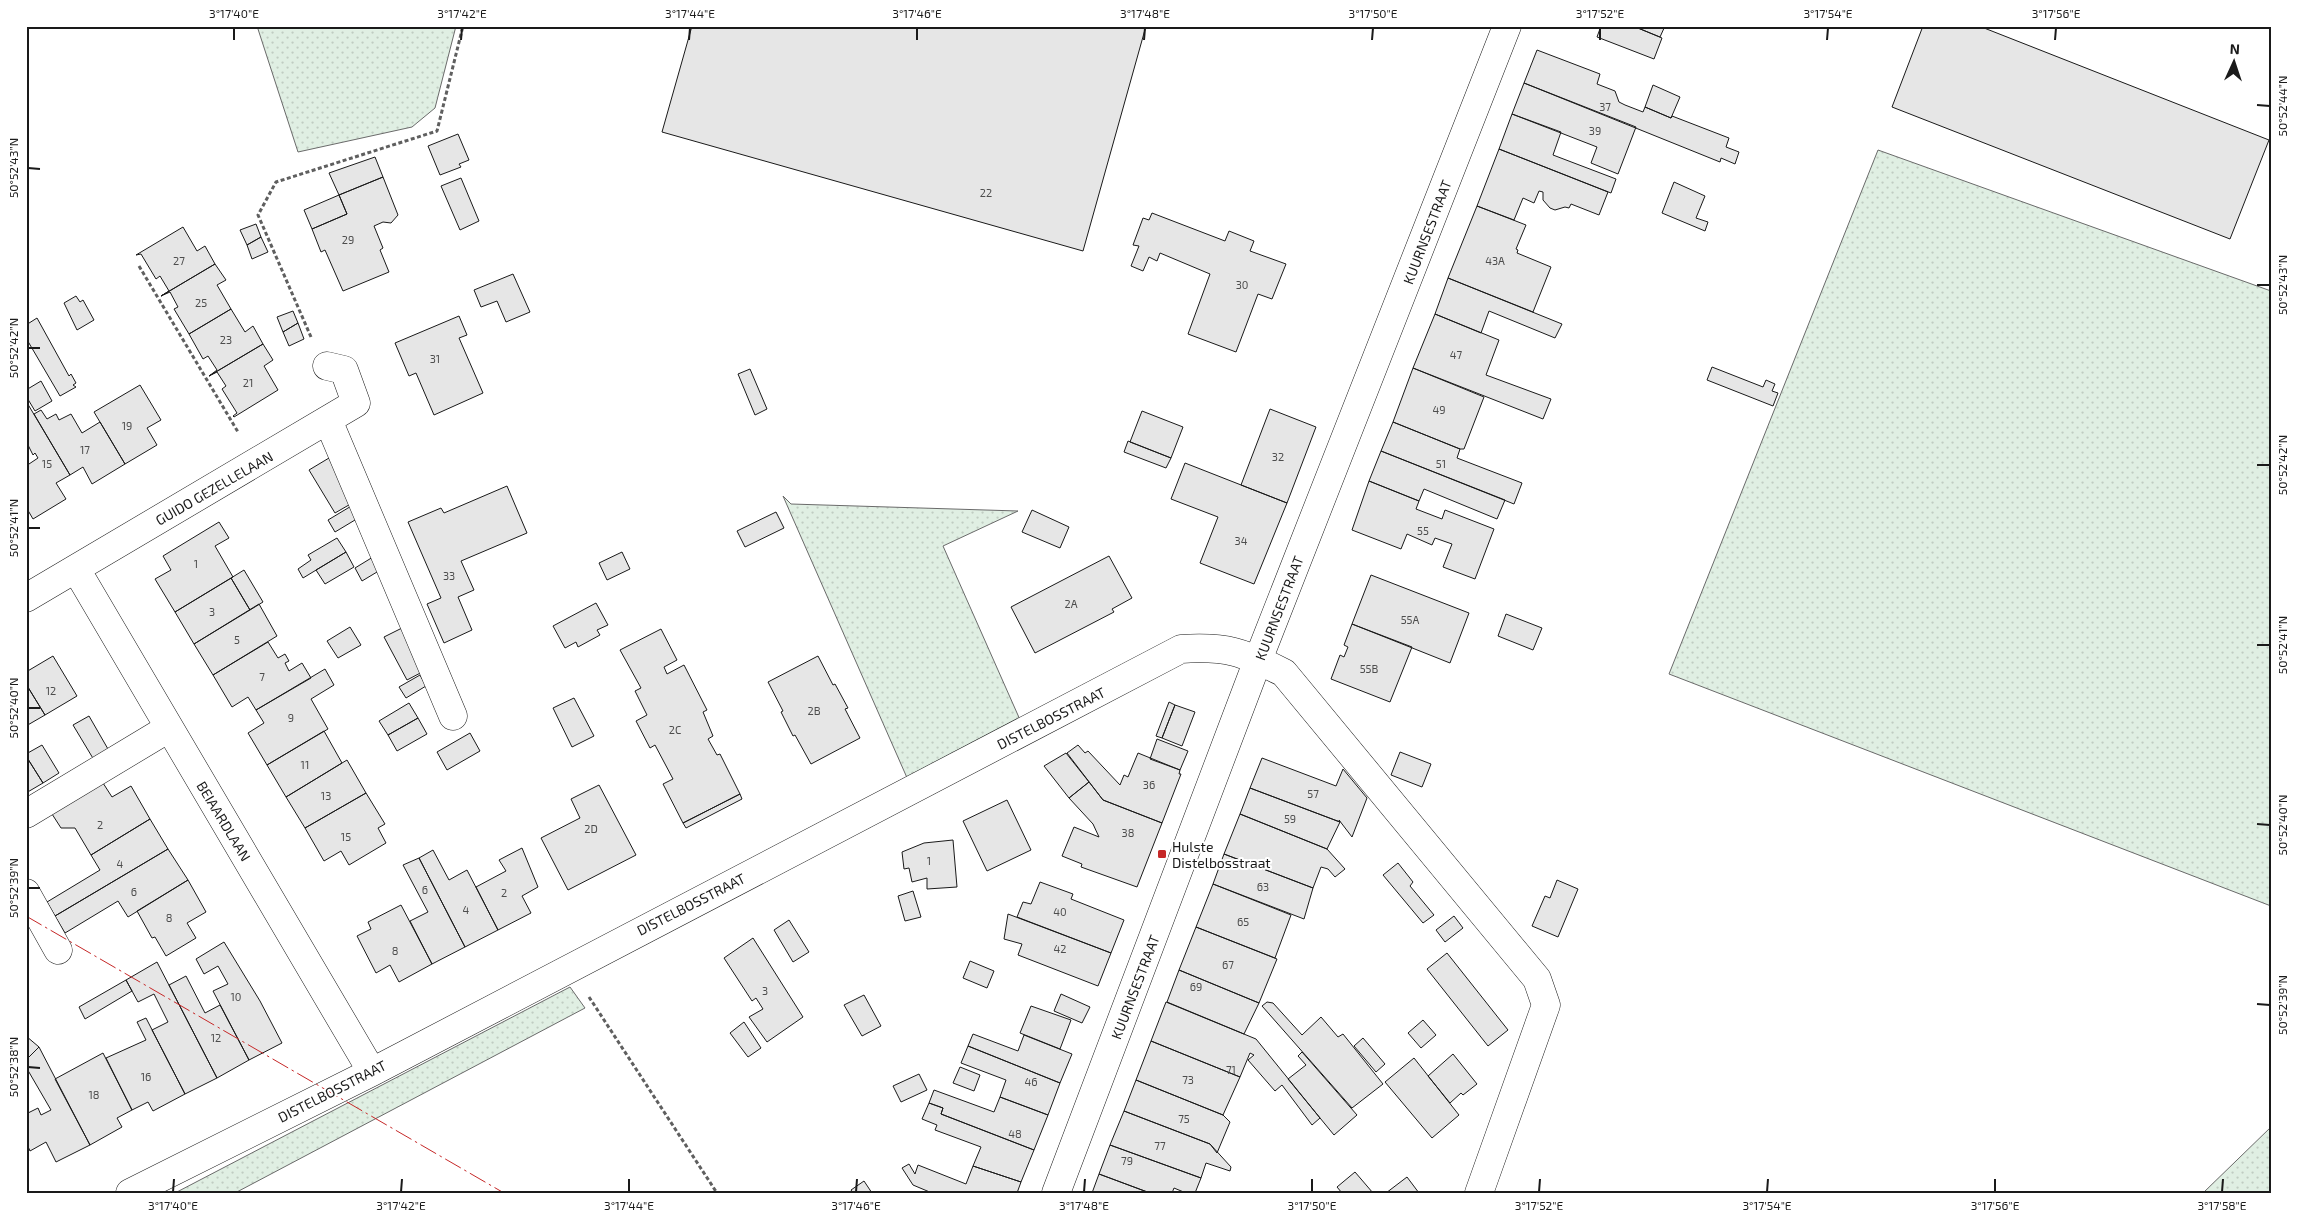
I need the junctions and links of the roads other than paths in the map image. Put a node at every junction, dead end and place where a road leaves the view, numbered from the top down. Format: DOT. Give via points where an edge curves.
graph roads {
  1 [pos="1507,26"];
  2 [pos="327,366"];
  3 [pos="328,420"];
  4 [pos="76,569"];
  5 [pos="26,598"];
  6 [pos="1258,660"];
  7 [pos="454,716"];
  8 [pos="169,728"];
  9 [pos="26,814"];
  10 [pos="26,893"];
  11 [pos="58,950"];
  12 [pos="372,1072"];
  13 [pos="130,1193"];
  14 [pos="1056,1193"];
  15 [pos="1479,1193"];
  1 -- 6 [label="street, KUURNSESTRAAT"];
  2 -- 3 [label="street, GUIDO GEZELLELAAN" via="344,370 356,403"];
  3 -- 4 [label="street, GUIDO GEZELLELAAN"];
  3 -- 7 [label="street"];
  4 -- 5 [label="street, GUIDO GEZELLELAAN"];
  4 -- 8 [label="street, BEIAARDLAAN"];
  6 -- 12 [label="street, DISTELBOSSTRAAT" via="1236,651 1181,649"];
  6 -- 14 [label="street, KUURNSESTRAAT"];
  6 -- 15 [label="street, DISTELBOSSTRAAT" via="1284,673 1537,979 1546,1005"];
  8 -- 9 [label="street"];
  8 -- 12 [label="street, BEIAARDLAAN"];
  10 -- 11 [label="street"];
  12 -- 13 [label="street, DISTELBOSSTRAAT"];
}
